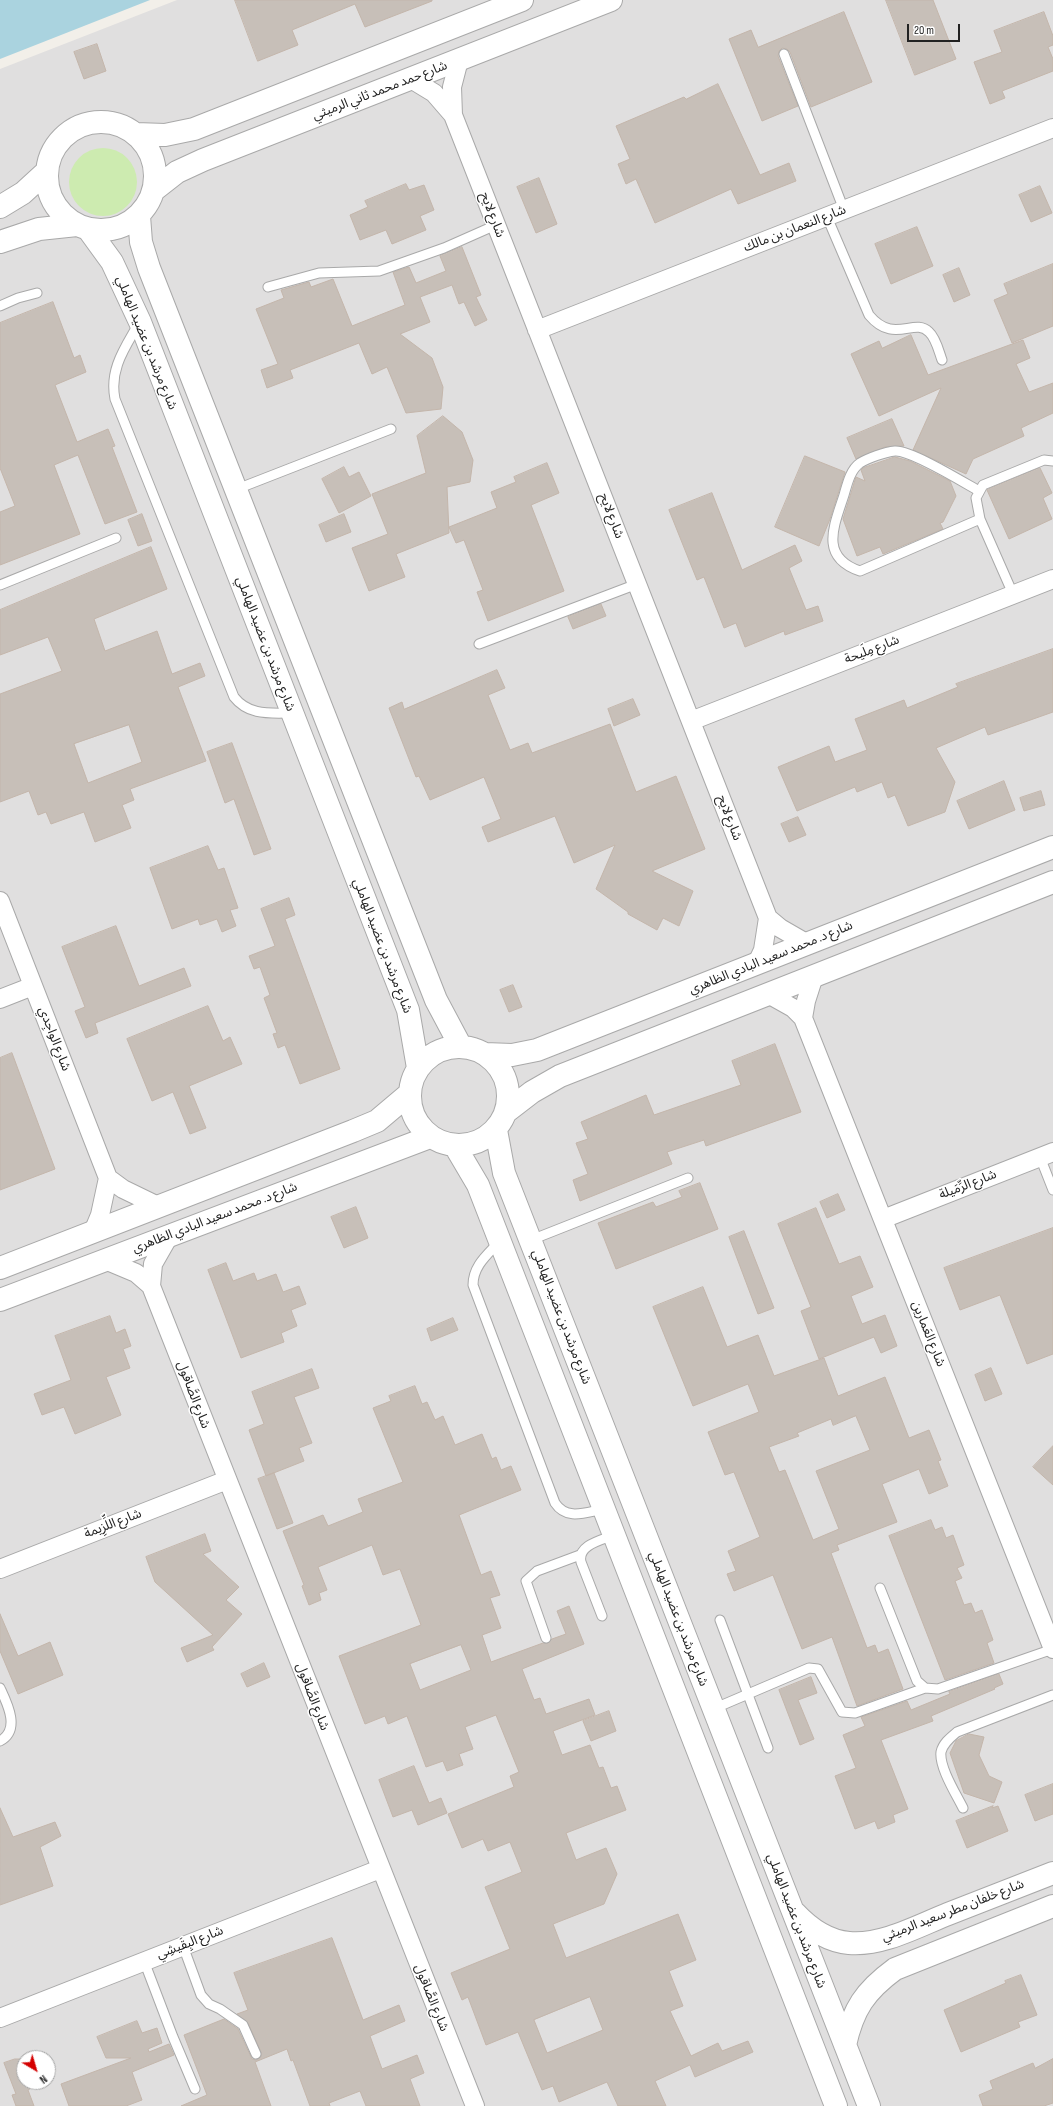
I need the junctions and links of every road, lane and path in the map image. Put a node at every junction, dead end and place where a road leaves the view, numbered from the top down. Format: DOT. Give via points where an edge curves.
graph roads {
  1 [pos="522,0"];
  2 [pos="612,0"];
  3 [pos="784,54"];
  4 [pos="459,60"];
  5 [pos="411,79"];
  6 [pos="453,114"];
  7 [pos="1053,128"];
  8 [pos="136,134"];
  9 [pos="46,171"];
  10 [pos="154,190"];
  11 [pos="0,207"];
  12 [pos="844,210"];
  13 [pos="139,216"];
  14 [pos="827,216"];
  15 [pos="496,225"];
  16 [pos="82,227"];
  17 [pos="0,242"];
  18 [pos="268,287"];
  19 [pos="37,293"];
  20 [pos="0,306"];
  21 [pos="140,322"];
  22 [pos="537,330"];
  23 [pos="942,360"];
  24 [pos="391,428"];
  25 [pos="1053,461"];
  26 [pos="237,489"];
  27 [pos="979,492"];
  28 [pos="980,519"];
  29 [pos="116,538"];
  30 [pos="1053,579"];
  31 [pos="637,584"];
  32 [pos="0,585"];
  33 [pos="1014,594"];
  34 [pos="479,644"];
  35 [pos="292,713"];
  36 [pos="691,721"];
  37 [pos="1053,847"];
  38 [pos="1053,882"];
  39 [pos="0,901"];
  40 [pos="896,908"];
  41 [pos="768,918"];
  42 [pos="910,938"];
  43 [pos="806,943"];
  44 [pos="756,964"];
  45 [pos="814,976"];
  46 [pos="33,986"];
  47 [pos="768,994"];
  48 [pos="0,999"];
  49 [pos="803,1018"];
  50 [pos="462,1047"];
  51 [pos="485,1054"];
  52 [pos="418,1068"];
  53 [pos="409,1094"];
  54 [pos="501,1121"];
  55 [pos="430,1136"];
  56 [pos="455,1146"];
  57 [pos="1047,1154"];
  58 [pos="108,1178"];
  59 [pos="688,1178"];
  60 [pos="1053,1190"];
  61 [pos="158,1206"];
  62 [pos="883,1219"];
  63 [pos="93,1232"];
  64 [pos="169,1236"];
  65 [pos="531,1240"];
  66 [pos="500,1241"];
  67 [pos="65,1243"];
  68 [pos="106,1260"];
  69 [pos="0,1268"];
  70 [pos="74,1271"];
  71 [pos="151,1286"];
  72 [pos="0,1300"];
  73 [pos="227,1480"];
  74 [pos="604,1509"];
  75 [pos="614,1535"];
  76 [pos="580,1555"];
  77 [pos="0,1569"];
  78 [pos="880,1588"];
  79 [pos="1045,1608"];
  80 [pos="602,1616"];
  81 [pos="720,1620"];
  82 [pos="546,1638"];
  83 [pos="1053,1649"];
  84 [pos="0,1688"];
  85 [pos="925,1688"];
  86 [pos="748,1694"];
  87 [pos="1053,1695"];
  88 [pos="713,1709"];
  89 [pos="0,1741"];
  90 [pos="768,1748"];
  91 [pos="963,1808"];
  92 [pos="380,1869"];
  93 [pos="1053,1873"];
  94 [pos="1053,1906"];
  95 [pos="791,1909"];
  96 [pos="911,1929"];
  97 [pos="183,1946"];
  98 [pos="923,1957"];
  99 [pos="144,1961"];
  100 [pos="0,2018"];
  101 [pos="844,2045"];
  102 [pos="256,2054"];
  103 [pos="195,2089"];
  104 [pos="474,2106"];
  105 [pos="836,2106"];
  106 [pos="869,2106"];
  1 -- 8 [label="street" via="194,129 165,135"];
  2 -- 4 [label="street, شارع حمد محمد ثاني الرميثي"];
  3 -- 12 [label="lane"];
  4 -- 5 [label="street, شارع حمد محمد ثاني الرميثي"];
  4 -- 6 [label="street, شارع لايح" via="452,87"];
  5 -- 6 [label="street, شارع لايح" via="434,94"];
  5 -- 10 [label="street, شارع حمد محمد ثاني الرميثي" via="203,160 177,172"];
  6 -- 15 [label="street, شارع لايح"];
  7 -- 12 [label="street, شارع النعمان بن مالك"];
  8 -- 9 [label="street" via="112,122 87,123 64,136 55,146"];
  8 -- 10 [label="street" via="145,142 155,165"];
  9 -- 11 [label="street" via="23,193"];
  9 -- 16 [label="street" via="49,193 60,212"];
  10 -- 13 [label="street"];
  12 -- 14 [label="street, شارع النعمان بن مالك"];
  13 -- 16 [label="street" via="123,226 106,231"];
  13 -- 26 [label="street" via="141,242 149,268"];
  14 -- 22 [label="street, شارع النعمان بن مالك"];
  14 -- 23 [label="lane" via="869,315 886,329 919,327 928,330"];
  15 -- 18 [label="lane" via="444,248 379,271 319,273"];
  15 -- 22 [label="street, شارع لايح"];
  16 -- 17 [label="street" via="39,229"];
  16 -- 21 [label="street, شارع مرشد بن عضيد الهاملي" via="112,262"];
  19 -- 20 [label="lane"];
  21 -- 35 [label="street, شارع مرشد بن عضيد الهاملي"];
  21 -- 35 [label="lane" via="115,370 115,399 234,698 252,711"];
  22 -- 31 [label="street, شارع لايح"];
  24 -- 26 [label="lane"];
  25 -- 27 [label="lane" via="1044,460 989,482 983,485"];
  26 -- 50 [label="street" via="436,1000"];
  27 -- 28 [label="lane" via="976,498"];
  27 -- 28 [label="lane" via="913,456 895,451 860,463 851,475 832,531 834,547 846,566 860,571"];
  28 -- 33 [label="lane"];
  29 -- 32 [label="lane"];
  30 -- 33 [label="street, شارع مِلَيحة"];
  31 -- 34 [label="lane"];
  31 -- 36 [label="street, شارع لايح"];
  33 -- 36 [label="street, شارع مِلَيحة"];
  35 -- 52 [label="street, شارع مرشد بن عضيد الهاملي" via="408,1010"];
  36 -- 41 [label="street, شارع لايح"];
  37 -- 40 [label="street, شارع د. محمد سعيد البادي الظاهري"];
  38 -- 42 [label="street"];
  39 -- 46 [label="street, شارع الواجِدي"];
  40 -- 42 [label="street"];
  40 -- 43 [label="street, شارع د. محمد سعيد البادي الظاهري"];
  41 -- 43 [label="street"];
  41 -- 44 [label="street" via="762,950"];
  42 -- 45 [label="street"];
  43 -- 44 [label="street, شارع د. محمد سعيد البادي الظاهري"];
  44 -- 51 [label="street, شارع د. محمد سعيد البادي الظاهري" via="537,1050 512,1055"];
  45 -- 47 [label="street"];
  45 -- 49 [label="street"];
  46 -- 48 [label="street"];
  46 -- 58 [label="street, شارع الواجِدي"];
  47 -- 49 [label="street, شارع العَمارين" via="793,1008"];
  47 -- 54 [label="street" via="560,1076 532,1092"];
  49 -- 62 [label="street, شارع العَمارين"];
  50 -- 51 [label="street"];
  50 -- 52 [label="street" via="445,1049 430,1056"];
  51 -- 54 [label="street" via="496,1063 504,1075 508,1090"];
  52 -- 53 [label="street"];
  53 -- 55 [label="street" via="411,1110 418,1125"];
  53 -- 61 [label="street" via="371,1123"];
  54 -- 56 [label="street" via="484,1139 470,1145"];
  54 -- 65 [label="street, شارع مرشد بن عضيد الهاملي" via="504,1173"];
  55 -- 56 [label="street" via="442,1143"];
  55 -- 64 [label="street, شارع د. محمد سعيد البادي الظاهري"];
  56 -- 66 [label="street" via="478,1185"];
  57 -- 60 [label="lane"];
  57 -- 62 [label="street, شارع الرِّمَيلة"];
  58 -- 61 [label="street" via="123,1189"];
  58 -- 63 [label="street" via="100,1215"];
  59 -- 65 [label="lane"];
  61 -- 63 [label="street"];
  62 -- 79 [label="street, شارع العَمارين"];
  63 -- 67 [label="street"];
  64 -- 68 [label="street, شارع د. محمد سعيد البادي الظاهري"];
  64 -- 71 [label="street, شارع الصَّاقول" via="153,1264"];
  65 -- 88 [label="street, شارع مرشد بن عضيد الهاملي"];
  66 -- 74 [label="street"];
  66 -- 74 [label="lane" via="477,1266 473,1286 552,1496 558,1508 566,1514"];
  67 -- 69 [label="street"];
  67 -- 70 [label="street" via="56,1255 56,1262 58,1267"];
  68 -- 70 [label="street, شارع د. محمد سعيد البادي الظاهري"];
  68 -- 71 [label="street, شارع الصَّاقول" via="136,1273"];
  70 -- 72 [label="street, شارع د. محمد سعيد البادي الظاهري"];
  71 -- 73 [label="street, شارع الصَّاقول"];
  73 -- 77 [label="street, شارع اللِّزِيمة"];
  73 -- 92 [label="street, شارع الصَّاقول"];
  74 -- 75 [label="street"];
  75 -- 76 [label="lane" via="584,1548"];
  75 -- 105 [label="street"];
  76 -- 80 [label="lane"];
  76 -- 82 [label="lane" via="537,1571 526,1581"];
  78 -- 85 [label="lane" via="917,1681"];
  79 -- 83 [label="street, شارع العَمارين"];
  81 -- 86 [label="lane"];
  83 -- 85 [label="lane" via="938,1689"];
  84 -- 89 [label="lane" via="11,1714 11,1726 5,1739"];
  85 -- 86 [label="lane" via="855,1713 842,1712 818,1669 809,1668"];
  86 -- 88 [label="lane"];
  86 -- 90 [label="lane"];
  87 -- 91 [label="lane" via="957,1732 947,1740 941,1751 942,1763"];
  88 -- 95 [label="street, شارع مرشد بن عضيد الهاملي"];
  92 -- 97 [label="street, شارع البِقَيشِي"];
  92 -- 104 [label="street, شارع الصَّاقول"];
  93 -- 96 [label="street, شارع خلفان مطر سعيد الرميثي"];
  94 -- 98 [label="street"];
  95 -- 96 [label="street, شارع خلفان مطر سعيد الرميثي" via="807,1926 826,1938 849,1943 872,1942"];
  95 -- 101 [label="street, شارع مرشد بن عضيد الهاملي"];
  96 -- 98 [label="street"];
  97 -- 99 [label="street, شارع البِقَيشِي"];
  97 -- 102 [label="lane" via="201,1995 209,2004 243,2025"];
  98 -- 101 [label="street" via="895,1969 876,1983 861,2001 850,2022"];
  99 -- 100 [label="street, شارع البِقَيشِي"];
  99 -- 103 [label="lane"];
  101 -- 106 [label="street, شارع مرشد بن عضيد الهاملي"];
}
